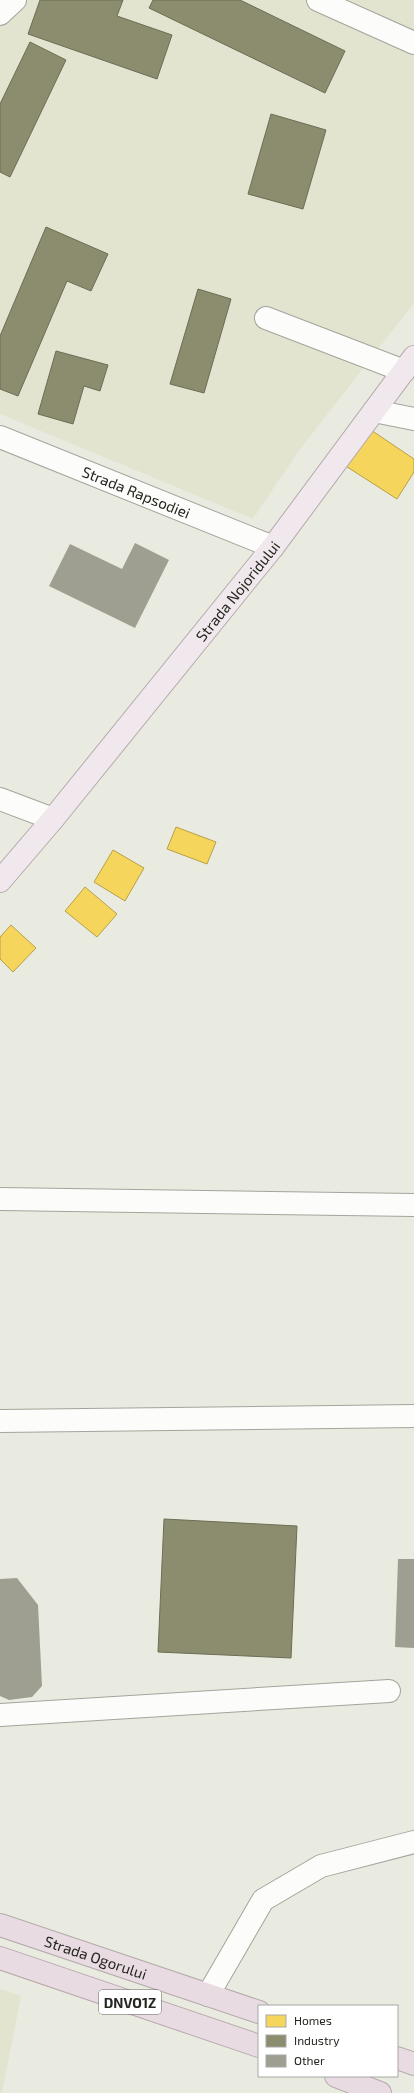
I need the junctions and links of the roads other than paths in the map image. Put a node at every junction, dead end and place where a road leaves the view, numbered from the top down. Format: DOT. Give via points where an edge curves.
graph roads {
  1 [pos="15,0"];
  2 [pos="318,0"];
  3 [pos="0,14"];
  4 [pos="414,43"];
  5 [pos="266,318"];
  6 [pos="409,364"];
  7 [pos="374,411"];
  8 [pos="414,419"];
  9 [pos="0,437"];
  10 [pos="273,547"];
  11 [pos="0,799"];
  12 [pos="53,819"];
  13 [pos="0,881"];
  14 [pos="0,1199"];
  15 [pos="414,1205"];
  16 [pos="414,1416"];
  17 [pos="0,1421"];
  18 [pos="389,1691"];
  19 [pos="0,1716"];
  20 [pos="414,1842"];
  21 [pos="0,1925"];
  22 [pos="0,1958"];
  23 [pos="208,1995"];
  24 [pos="258,2012"];
  25 [pos="258,2046"];
  26 [pos="398,2058"];
  27 [pos="414,2064"];
  28 [pos="339,2077"];
  29 [pos="380,2093"];
  1 -- 3 [label="street"];
  2 -- 4 [label="street"];
  5 -- 6 [label="street"];
  6 -- 7 [label="main road, Strada Nojoridului"];
  7 -- 8 [label="street"];
  7 -- 10 [label="main road, Strada Nojoridului"];
  9 -- 10 [label="street, Strada Rapsodiei"];
  10 -- 12 [label="main road, Strada Nojoridului"];
  11 -- 12 [label="street"];
  12 -- 13 [label="main road, Strada Nojoridului"];
  14 -- 15 [label="street"];
  16 -- 17 [label="street"];
  18 -- 19 [label="street"];
  20 -- 23 [label="street" via="321,1866 262,1900"];
  21 -- 23 [label="highway, Strada Ogorului / DNVO1Z"];
  22 -- 25 [label="highway, Strada Ogorului / DNVO1Z"];
  23 -- 24 [label="highway, Strada Ogorului / DNVO1Z"];
  26 -- 27 [label="highway"];
  28 -- 29 [label="highway"];
}
